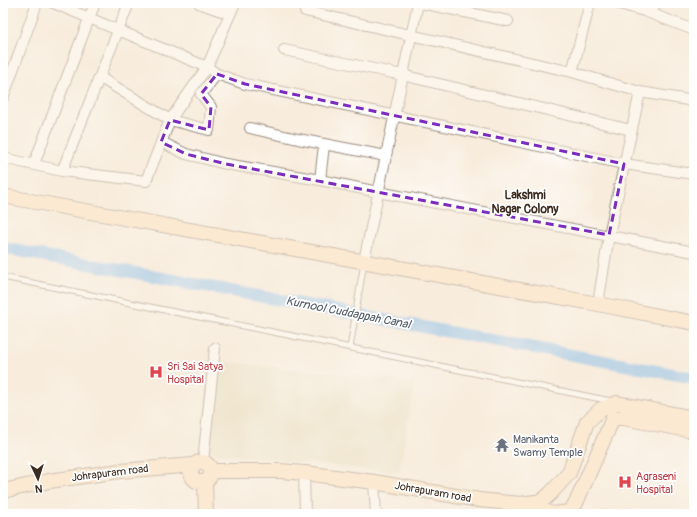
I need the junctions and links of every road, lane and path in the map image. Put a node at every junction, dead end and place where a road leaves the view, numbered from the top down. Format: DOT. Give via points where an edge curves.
graph roads {
  1 [pos="37,3"];
  2 [pos="53,3"];
  3 [pos="95,3"];
  4 [pos="129,3"];
  5 [pos="199,3"];
  6 [pos="235,3"];
  7 [pos="308,3"];
  8 [pos="418,3"];
  9 [pos="421,3"];
  10 [pos="590,3"];
  11 [pos="616,3"];
  12 [pos="660,3"];
  13 [pos="644,11"];
  14 [pos="230,14"];
  15 [pos="90,18"];
  16 [pos="508,21"];
  17 [pos="118,30"];
  18 [pos="694,30"];
  19 [pos="410,35"];
  20 [pos="284,50"];
  21 [pos="207,66"];
  22 [pos="572,72"];
  23 [pos="217,74"];
  24 [pos="402,75"];
  25 [pos="99,77"];
  26 [pos="640,92"];
  27 [pos="3,98"];
  28 [pos="694,101"];
  29 [pos="394,116"];
  30 [pos="170,120"];
  31 [pos="250,128"];
  32 [pos="631,130"];
  33 [pos="161,142"];
  34 [pos="324,145"];
  35 [pos="386,156"];
  36 [pos="3,158"];
  37 [pos="34,164"];
  38 [pos="624,164"];
  39 [pos="62,171"];
  40 [pos="694,174"];
  41 [pos="320,180"];
  42 [pos="378,192"];
  43 [pos="3,196"];
  44 [pos="609,235"];
  45 [pos="694,252"];
  46 [pos="364,261"];
  47 [pos="3,277"];
  48 [pos="598,304"];
  49 [pos="694,323"];
  50 [pos="215,348"];
  51 [pos="350,348"];
  52 [pos="617,403"];
  53 [pos="694,418"];
  54 [pos="694,432"];
  55 [pos="203,470"];
  56 [pos="304,473"];
  57 [pos="374,482"];
  58 [pos="3,491"];
  59 [pos="521,504"];
  60 [pos="206,514"];
  61 [pos="305,514"];
  62 [pos="376,514"];
  63 [pos="552,514"];
  1 -- 27 [label="street"];
  2 -- 15 [label="street"];
  3 -- 15 [label="street"];
  4 -- 17 [label="street"];
  5 -- 14 [label="street"];
  6 -- 14 [label="street"];
  7 -- 19 [label="street" via="304,11"];
  8 -- 19 [label="street"];
  9 -- 16 [label="street"];
  10 -- 22 [label="street"];
  11 -- 13 [label="street"];
  12 -- 13 [label="street"];
  13 -- 18 [label="street"];
  14 -- 21 [label="street"];
  15 -- 17 [label="street"];
  15 -- 37 [label="street"];
  17 -- 21 [label="street"];
  17 -- 25 [label="street"];
  19 -- 22 [label="street"];
  19 -- 24 [label="street"];
  20 -- 24 [label="street"];
  21 -- 23 [label="street"];
  21 -- 30 [label="street"];
  22 -- 26 [label="street"];
  23 -- 29 [label="street" via="245,84"];
  23 -- 30 [label="street" via="201,94 212,107 209,130"];
  24 -- 29 [label="street"];
  24 -- 32 [label="street"];
  25 -- 30 [label="street"];
  25 -- 39 [label="street"];
  26 -- 28 [label="street"];
  26 -- 32 [label="street"];
  29 -- 35 [label="street"];
  29 -- 38 [label="street"];
  30 -- 33 [label="street"];
  31 -- 34 [label="street"];
  32 -- 38 [label="street"];
  33 -- 39 [label="street" via="146,182"];
  33 -- 41 [label="street" via="186,154 220,163"];
  34 -- 35 [label="street"];
  34 -- 41 [label="street"];
  35 -- 42 [label="street"];
  36 -- 37 [label="street"];
  37 -- 39 [label="street"];
  38 -- 40 [label="street"];
  38 -- 44 [label="street"];
  41 -- 42 [label="street"];
  42 -- 44 [label="street"];
  42 -- 46 [label="street"];
  43 -- 46 [label="street"];
  44 -- 45 [label="street"];
  44 -- 48 [label="street"];
  46 -- 48 [label="street"];
  46 -- 51 [label="lane"];
  47 -- 51 [label="lane"];
  48 -- 49 [label="street"];
  50 -- 55 [label="street"];
  51 -- 52 [label="lane"];
  52 -- 53 [label="street"];
  52 -- 59 [label="street, Johrapuram road" via="602,408 587,422 569,473 551,493 542,501"];
  54 -- 63 [label="street" via="614,418 576,503 569,512"];
  55 -- 56 [label="street, Johrapuram road"];
  55 -- 58 [label="street, Johrapuram road" via="120,471 49,481"];
  55 -- 60 [label="street"];
  56 -- 57 [label="street, Johrapuram road"];
  56 -- 61 [label="street"];
  57 -- 59 [label="street, Johrapuram road" via="479,500"];
  57 -- 62 [label="street"];
  59 -- 63 [label="street"];
}
